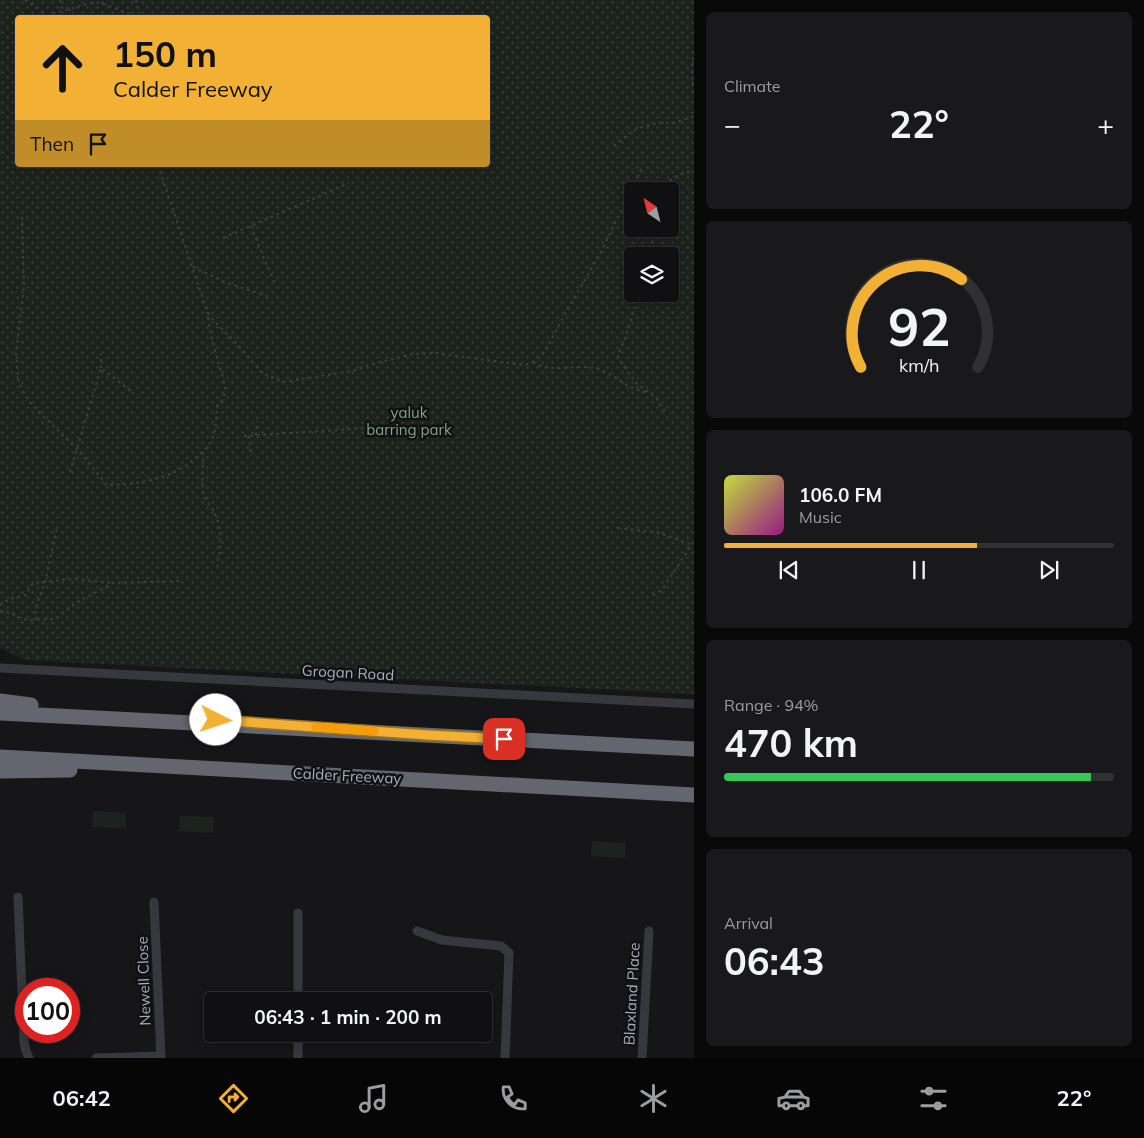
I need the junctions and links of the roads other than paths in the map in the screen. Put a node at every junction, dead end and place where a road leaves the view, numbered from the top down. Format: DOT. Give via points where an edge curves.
graph roads {
  1 [pos="0,668"];
  2 [pos="0,702"];
  3 [pos="694,704"];
  4 [pos="0,713"];
  5 [pos="428,735"];
  6 [pos="694,749"];
  7 [pos="0,757"];
  8 [pos="204,768"];
  9 [pos="0,771"];
  10 [pos="694,795"];
  11 [pos="18,897"];
  12 [pos="154,902"];
  13 [pos="298,912"];
  14 [pos="417,931"];
  15 [pos="650,932"];
  16 [pos="298,992"];
  17 [pos="298,1042"];
  18 [pos="161,1057"];
  19 [pos="29,1058"];
  20 [pos="96,1058"];
  21 [pos="298,1058"];
  22 [pos="505,1058"];
  23 [pos="642,1058"];
  1 -- 3 [label="street, Grogan Road"];
  2 -- 5 [label="highway"];
  4 -- 5 [label="highway"];
  5 -- 6 [label="highway"];
  7 -- 8 [label="highway, Calder Freeway"];
  8 -- 9 [label="highway"];
  8 -- 10 [label="highway, Calder Freeway"];
  11 -- 19 [label="street" via="24,1042"];
  12 -- 18 [label="street, Newell Close"];
  13 -- 16 [label="street"];
  14 -- 22 [label="street" via="442,940 501,946 509,953"];
  15 -- 23 [label="street, Blaxland Place"];
  17 -- 21 [label="street"];
  18 -- 20 [label="street"];
}
